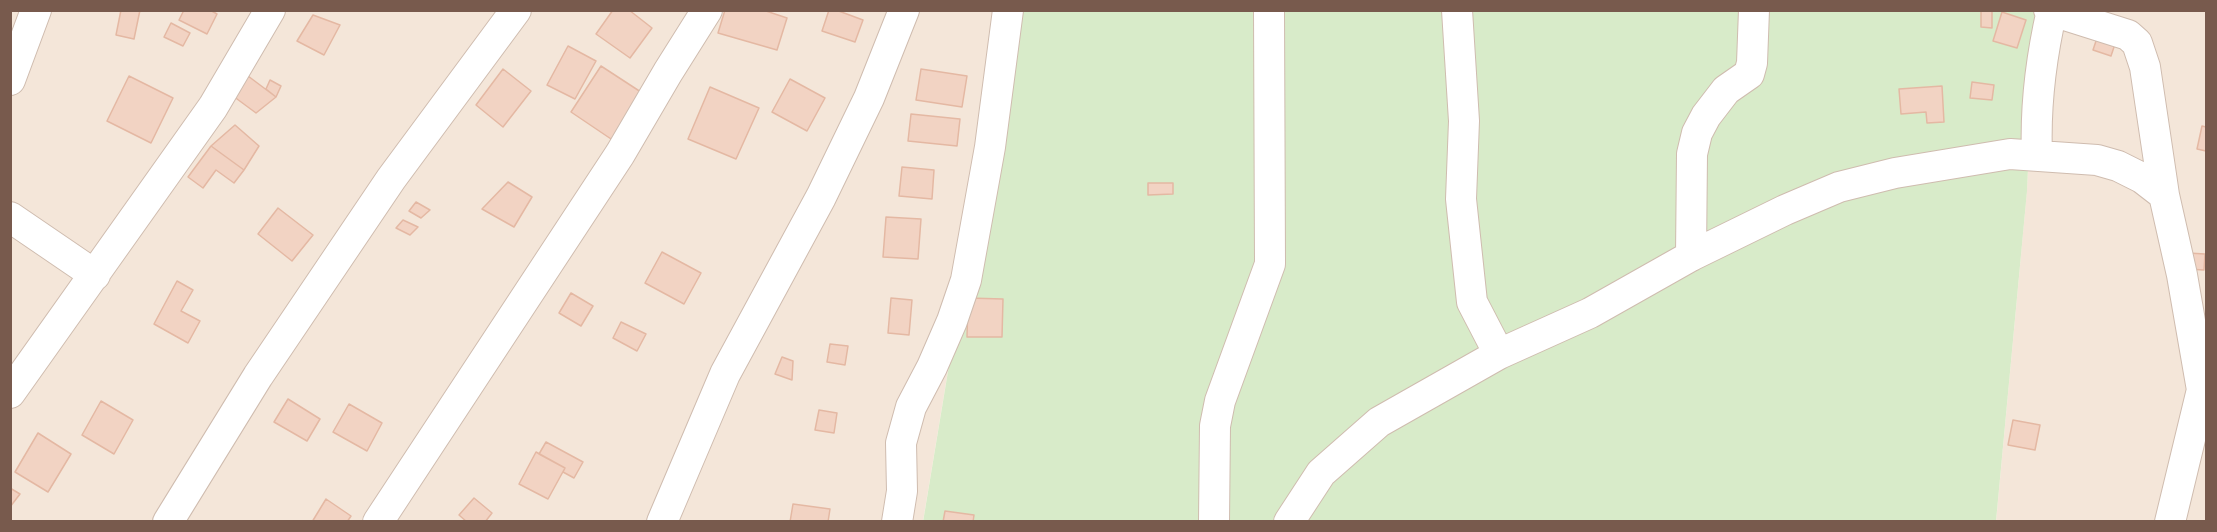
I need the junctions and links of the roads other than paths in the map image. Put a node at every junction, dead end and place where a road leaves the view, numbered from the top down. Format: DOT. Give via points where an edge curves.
graph roads {
  1 [pos="36,10"];
  2 [pos="270,10"];
  3 [pos="516,10"];
  4 [pos="707,10"];
  5 [pos="904,10"];
  6 [pos="1008,10"];
  7 [pos="1269,10"];
  8 [pos="1456,10"];
  9 [pos="1754,10"];
  10 [pos="2051,11"];
  11 [pos="10,80"];
  12 [pos="2037,155"];
  13 [pos="2164,195"];
  14 [pos="10,218"];
  15 [pos="1691,256"];
  16 [pos="95,275"];
  17 [pos="1499,354"];
  18 [pos="2204,380"];
  19 [pos="10,393"];
  20 [pos="168,522"];
  21 [pos="378,522"];
  22 [pos="662,522"];
  23 [pos="897,522"];
  24 [pos="1214,522"];
  25 [pos="1289,522"];
  26 [pos="2170,522"];
  1 -- 11 [label="street"];
  2 -- 16 [label="street" via="213,107"];
  3 -- 20 [label="street" via="391,179 258,376"];
  4 -- 21 [label="street" via="620,154"];
  5 -- 22 [label="street" via="869,98 835,168 725,374"];
  6 -- 23 [label="street" via="990,147 966,279 901,443 902,491"];
  7 -- 24 [label="street" via="1270,264 1220,401 1215,426"];
  8 -- 17 [label="street" via="1464,121 1461,199 1472,302"];
  9 -- 15 [label="street" via="1749,74 1726,90 1697,133 1692,154"];
  10 -- 12 [label="street" via="2042,59"];
  10 -- 13 [label="street" via="2128,35 2137,44 2145,67"];
  12 -- 13 [label="street" via="2097,160 2118,166"];
  12 -- 15 [label="street" via="2010,154 1946,164 1839,188"];
  13 -- 18 [label="street"];
  14 -- 16 [label="street"];
  15 -- 17 [label="street" via="1590,313"];
  16 -- 19 [label="street"];
  17 -- 25 [label="street" via="1379,422 1321,473"];
  18 -- 26 [label="street"];
}
